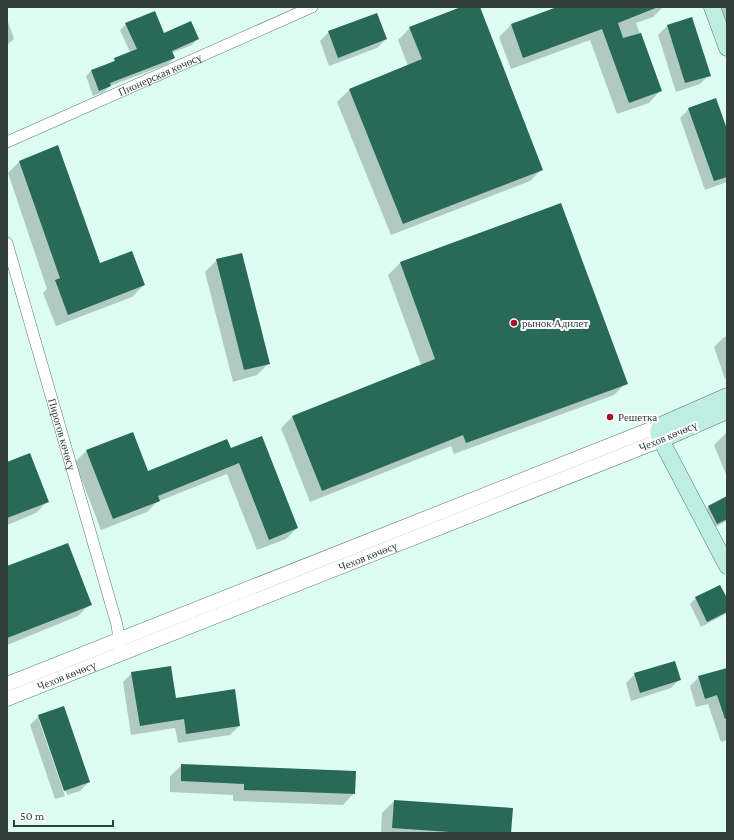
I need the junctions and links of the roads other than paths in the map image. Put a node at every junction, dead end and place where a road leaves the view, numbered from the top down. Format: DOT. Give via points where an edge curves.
graph roads {
  1 [pos="312,7"];
  2 [pos="712,7"];
  3 [pos="727,48"];
  4 [pos="7,142"];
  5 [pos="7,243"];
  6 [pos="727,396"];
  7 [pos="727,411"];
  8 [pos="661,432"];
  9 [pos="727,566"];
  10 [pos="117,625"];
  11 [pos="122,644"];
  12 [pos="7,684"];
  13 [pos="7,699"];
  1 -- 4 [label="street, Пионерская көчөсү"];
  2 -- 3 [label="main road"];
  5 -- 10 [label="street, Пирогов көчөсү"];
  6 -- 8 [label="main road"];
  7 -- 8 [label="main road, Чехов көчөсү"];
  8 -- 9 [label="main road"];
  8 -- 11 [label="street, Чехов көчөсү"];
  10 -- 11 [label="street, Пирогов көчөсү"];
  10 -- 11 [label="street" via="120,630 128,633"];
  11 -- 12 [label="street, Чехов көчөсү"];
  11 -- 13 [label="street, Чехов көчөсү"];
}
